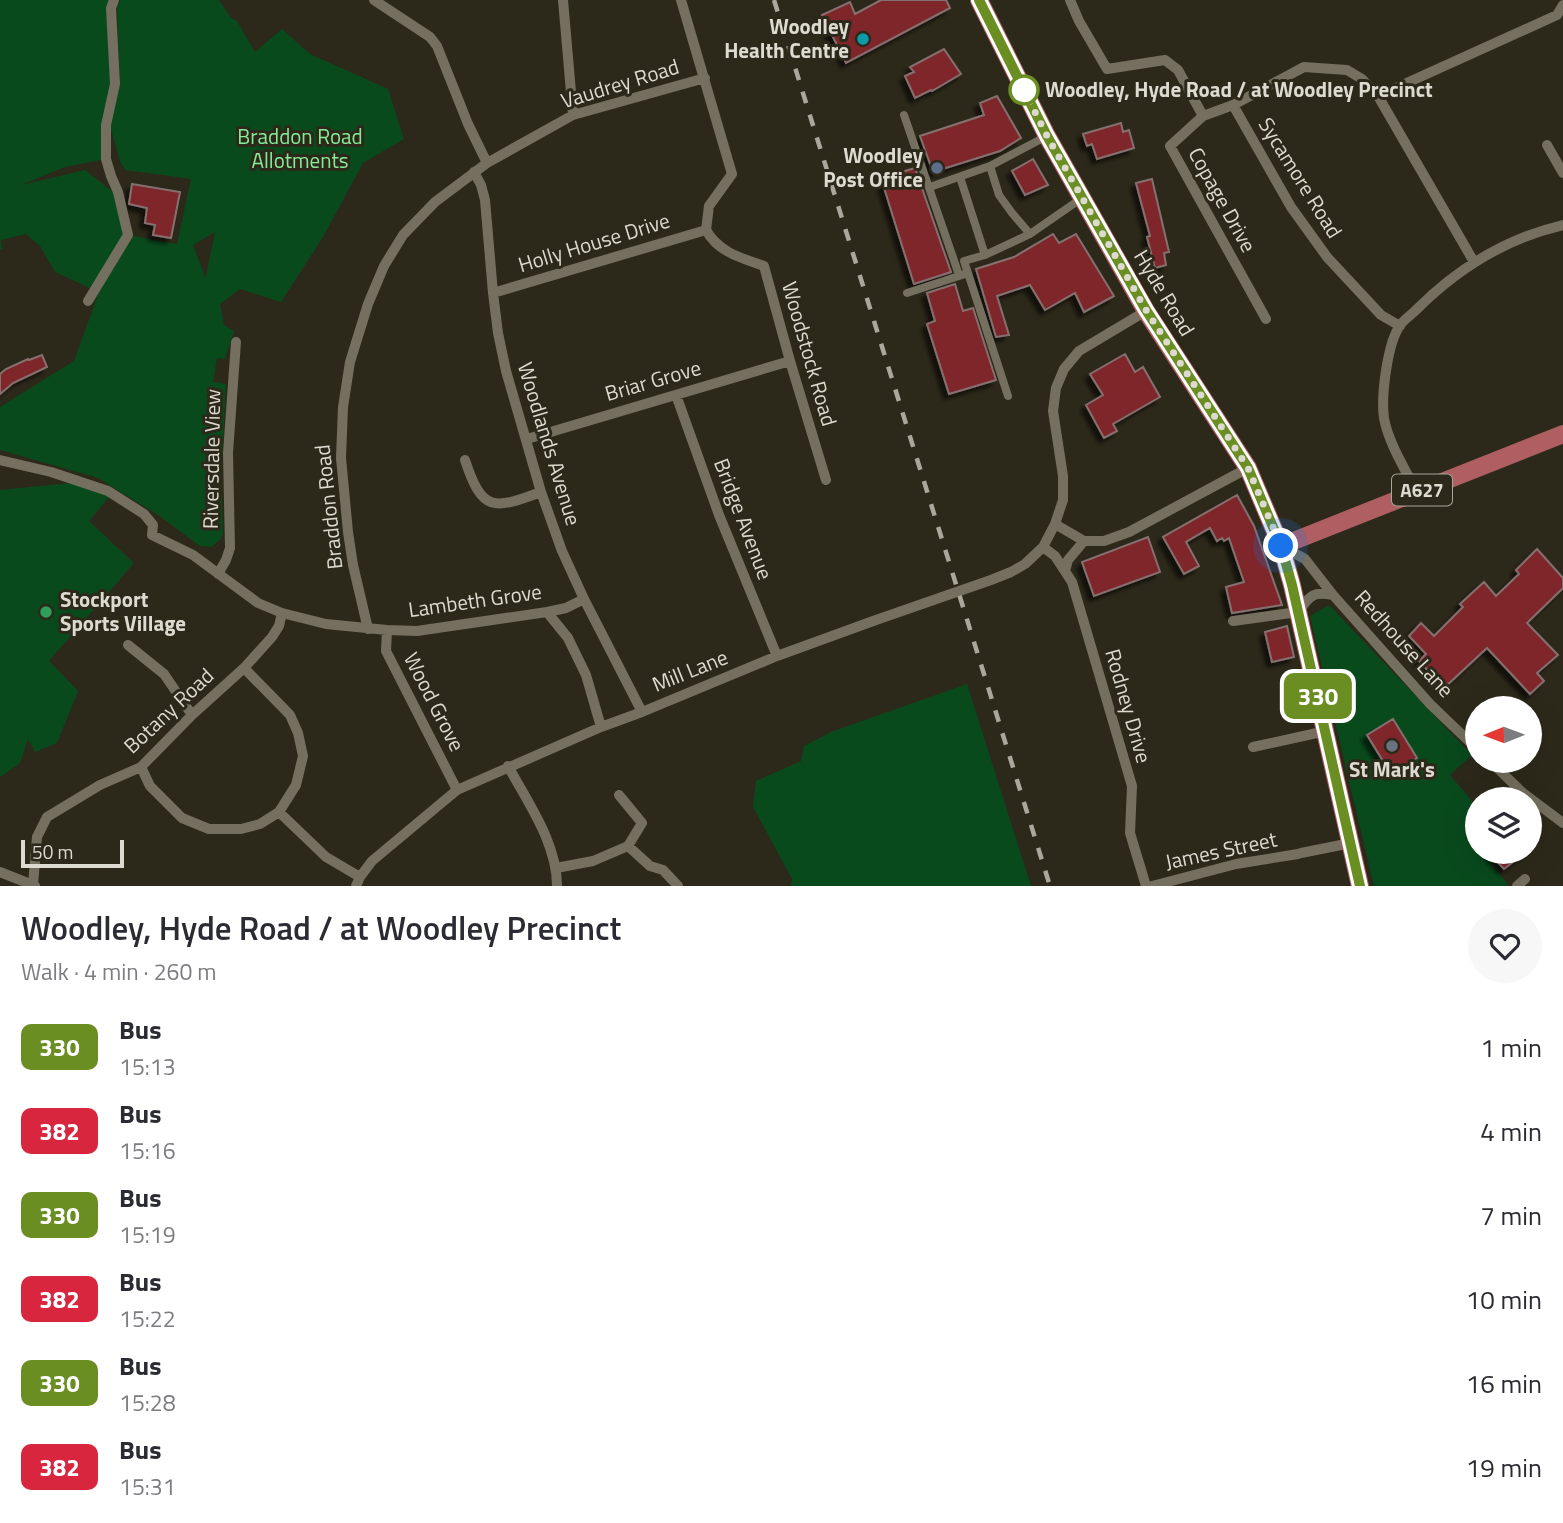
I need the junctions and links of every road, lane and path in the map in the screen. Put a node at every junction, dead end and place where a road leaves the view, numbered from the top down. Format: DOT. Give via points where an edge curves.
graph roads {
  1 [pos="114,0"];
  2 [pos="374,0"];
  3 [pos="563,0"];
  4 [pos="681,0"];
  5 [pos="979,0"];
  6 [pos="1070,0"];
  7 [pos="1563,5"];
  8 [pos="705,78"];
  9 [pos="1378,96"];
  10 [pos="1233,105"];
  11 [pos="573,115"];
  12 [pos="904,115"];
  13 [pos="1203,116"];
  14 [pos="1047,136"];
  15 [pos="1547,145"];
  16 [pos="487,163"];
  17 [pos="990,166"];
  18 [pos="474,172"];
  19 [pos="1563,173"];
  20 [pos="960,177"];
  21 [pos="930,187"];
  22 [pos="1082,198"];
  23 [pos="1563,225"];
  24 [pos="706,230"];
  25 [pos="1030,234"];
  26 [pos="985,255"];
  27 [pos="1474,262"];
  28 [pos="963,274"];
  29 [pos="493,293"];
  30 [pos="907,293"];
  31 [pos="88,301"];
  32 [pos="1146,310"];
  33 [pos="1266,319"];
  34 [pos="1400,326"];
  35 [pos="236,342"];
  36 [pos="790,361"];
  37 [pos="676,395"];
  38 [pos="1007,396"];
  39 [pos="1563,434"];
  40 [pos="527,439"];
  41 [pos="0,460"];
  42 [pos="465,460"];
  43 [pos="1248,468"];
  44 [pos="826,481"];
  45 [pos="541,492"];
  46 [pos="1417,492"];
  47 [pos="1055,524"];
  48 [pos="1084,541"];
  49 [pos="1281,546"];
  50 [pos="1043,547"];
  51 [pos="1065,570"];
  52 [pos="218,574"];
  53 [pos="1333,595"];
  54 [pos="584,599"];
  55 [pos="547,612"];
  56 [pos="1298,612"];
  57 [pos="282,613"];
  58 [pos="1233,621"];
  59 [pos="368,629"];
  60 [pos="387,630"];
  61 [pos="128,645"];
  62 [pos="778,656"];
  63 [pos="244,668"];
  64 [pos="642,712"];
  65 [pos="192,715"];
  66 [pos="601,727"];
  67 [pos="1326,731"];
  68 [pos="1465,738"];
  69 [pos="1253,747"];
  70 [pos="508,766"];
  71 [pos="141,767"];
  72 [pos="1503,774"];
  73 [pos="457,790"];
  74 [pos="619,795"];
  75 [pos="279,812"];
  76 [pos="1563,823"];
  77 [pos="1351,843"];
  78 [pos="628,846"];
  79 [pos="556,868"];
  80 [pos="0,872"];
  81 [pos="358,882"];
  82 [pos="34,886"];
  83 [pos="557,886"];
  84 [pos="678,886"];
  85 [pos="1146,886"];
  86 [pos="1152,886"];
  87 [pos="1360,886"];
  1 -- 31 [label="street" via="115,85 106,125 106,159 128,235"];
  2 -- 16 [label="street" via="437,46"];
  3 -- 11 [label="street"];
  4 -- 8 [label="street"];
  5 -- 14 [label="main road, Hyde Road"];
  6 -- 13 [label="street" via="1107,69 1165,60 1178,70"];
  7 -- 9 [label="street" via="1557,15"];
  8 -- 11 [label="street, Vaudrey Road"];
  8 -- 24 [label="street" via="732,173 709,206"];
  9 -- 10 [label="street, Copage Drive" via="1347,71 1304,67"];
  9 -- 27 [label="street, Copage Drive"];
  10 -- 13 [label="street, Copage Drive"];
  10 -- 34 [label="street, Sycamore Road" via="1291,207 1327,257 1381,315"];
  11 -- 16 [label="street, Vaudrey Road"];
  12 -- 21 [label="street"];
  13 -- 33 [label="street, Copage Drive" via="1170,146"];
  14 -- 17 [label="street"];
  14 -- 22 [label="main road, Hyde Road"];
  15 -- 19 [label="street"];
  16 -- 18 [label="street, Vaudrey Road"];
  17 -- 20 [label="street"];
  17 -- 25 [label="street" via="999,195"];
  18 -- 29 [label="street, Woodlands Avenue" via="485,200"];
  18 -- 59 [label="street, Braddon Road" via="403,235 378,278 350,362 341,458 353,565"];
  20 -- 21 [label="street"];
  20 -- 26 [label="street"];
  21 -- 28 [label="street"];
  22 -- 25 [label="street"];
  22 -- 32 [label="main road, Hyde Road"];
  23 -- 27 [label="street" via="1538,231"];
  24 -- 29 [label="street, Holly House Drive"];
  24 -- 36 [label="street, Woodstock Road" via="729,254 764,266"];
  25 -- 26 [label="street"];
  26 -- 28 [label="street" via="964,261"];
  27 -- 34 [label="street" via="1436,290"];
  28 -- 30 [label="street"];
  28 -- 38 [label="street"];
  29 -- 40 [label="street, Woodlands Avenue" via="506,371"];
  32 -- 43 [label="main road, Hyde Road"];
  32 -- 47 [label="street, Mill Lane" via="1079,351 1064,369 1054,411 1063,476 1063,500"];
  34 -- 46 [label="street" via="1388,358 1384,419"];
  35 -- 52 [label="street, Riversdale View" via="228,453 230,548"];
  36 -- 37 [label="street, Briar Grove"];
  36 -- 44 [label="street, Woodstock Road"];
  37 -- 40 [label="street, Briar Grove"];
  37 -- 62 [label="street, Bridge Avenue" via="719,516"];
  39 -- 46 [label="main road, A627"];
  40 -- 45 [label="street, Woodlands Avenue"];
  41 -- 52 [label="street, Lambeth Grove" via="108,491 144,514 153,525 152,535 193,555"];
  42 -- 45 [label="street" via="472,482 489,502 505,505"];
  43 -- 48 [label="street" via="1129,532 1104,541"];
  43 -- 49 [label="main road, Hyde Road"];
  45 -- 54 [label="street, Woodlands Avenue"];
  46 -- 49 [label="main road, A627"];
  47 -- 48 [label="street"];
  47 -- 50 [label="street, Mill Lane"];
  48 -- 51 [label="street"];
  49 -- 53 [label="street, Redhouse Lane" via="1305,559"];
  49 -- 56 [label="main road, Hyde Road"];
  50 -- 51 [label="street, Rodney Drive"];
  50 -- 62 [label="street, Mill Lane" via="1011,572"];
  51 -- 85 [label="street, Rodney Drive" via="1132,786 1130,833"];
  52 -- 57 [label="street, Lambeth Grove" via="258,603"];
  53 -- 56 [label="street, Redhouse Lane" via="1310,596"];
  53 -- 68 [label="street, Redhouse Lane"];
  54 -- 55 [label="street, Lambeth Grove"];
  54 -- 64 [label="street, Woodlands Avenue"];
  55 -- 60 [label="street, Lambeth Grove" via="417,631"];
  55 -- 66 [label="street" via="568,638 586,675"];
  56 -- 58 [label="street"];
  56 -- 67 [label="main road, Hyde Road"];
  57 -- 59 [label="street, Lambeth Grove"];
  57 -- 63 [label="street, Botany Road" via="272,637"];
  59 -- 60 [label="street, Lambeth Grove"];
  60 -- 73 [label="street, Wood Grove" via="386,651"];
  61 -- 65 [label="street" via="164,674"];
  62 -- 64 [label="street, Mill Lane"];
  63 -- 65 [label="street, Botany Road"];
  63 -- 75 [label="street" via="290,715 298,733 303,756 296,785"];
  64 -- 66 [label="street, Mill Lane"];
  65 -- 71 [label="street, Botany Road"];
  66 -- 70 [label="street, Mill Lane"];
  67 -- 69 [label="street"];
  67 -- 77 [label="main road, Hyde Road"];
  70 -- 73 [label="street, Mill Lane"];
  70 -- 79 [label="street" via="547,839"];
  71 -- 75 [label="street" via="150,786 182,818 209,829 241,830"];
  71 -- 82 [label="street, Botany Road" via="47,817 37,837"];
  72 -- 76 [label="street"];
  73 -- 81 [label="street, Mill Lane" via="372,861"];
  74 -- 78 [label="street" via="642,823"];
  75 -- 81 [label="street"];
  77 -- 86 [label="street, James Street" via="1236,864"];
  77 -- 87 [label="main road, Hyde Road"];
  78 -- 79 [label="street"];
  78 -- 84 [label="street"];
  79 -- 83 [label="street"];
  80 -- 82 [label="street"];
}
